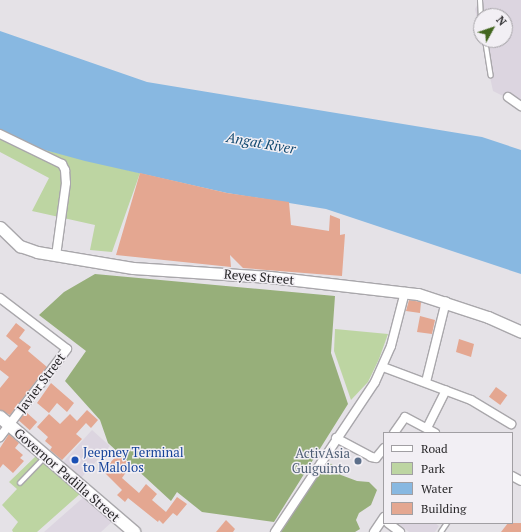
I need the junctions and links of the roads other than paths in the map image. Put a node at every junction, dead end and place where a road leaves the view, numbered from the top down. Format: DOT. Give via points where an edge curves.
graph roads {
  1 [pos="486,48"];
  2 [pos="491,76"];
  3 [pos="508,97"];
  4 [pos="521,106"];
  5 [pos="0,134"];
  6 [pos="1,230"];
  7 [pos="56,256"];
  8 [pos="405,292"];
  9 [pos="0,298"];
  10 [pos="446,301"];
  11 [pos="521,332"];
  12 [pos="383,367"];
  13 [pos="426,382"];
  14 [pos="446,390"];
  15 [pos="0,417"];
  16 [pos="511,424"];
  17 [pos="10,425"];
  18 [pos="427,428"];
  19 [pos="395,432"];
  20 [pos="433,432"];
  21 [pos="0,437"];
  22 [pos="336,438"];
  23 [pos="383,449"];
  24 [pos="46,456"];
  25 [pos="20,483"];
  26 [pos="383,522"];
  27 [pos="390,524"];
  28 [pos="398,531"];
  29 [pos="133,532"];
  30 [pos="275,532"];
  31 [pos="374,532"];
  1 -- 2 [label="lane"];
  3 -- 4 [label="street"];
  5 -- 7 [label="street" via="62,164 65,170 66,183"];
  6 -- 7 [label="street, Reyes Street" via="20,246"];
  7 -- 8 [label="street, Reyes Street" via="133,268 270,277"];
  8 -- 10 [label="street, Reyes Street"];
  8 -- 12 [label="street" via="398,324"];
  9 -- 17 [label="street, Javier Street" via="67,349"];
  10 -- 11 [label="street, Reyes Street"];
  10 -- 13 [label="street"];
  12 -- 13 [label="street"];
  12 -- 22 [label="street" via="363,402"];
  13 -- 14 [label="street"];
  14 -- 16 [label="street" via="471,400"];
  14 -- 18 [label="street"];
  15 -- 17 [label="main road, Governor Padilla Street"];
  17 -- 21 [label="street, Javier Street"];
  17 -- 24 [label="main road, Governor Padilla Street"];
  18 -- 19 [label="street" via="405,417"];
  18 -- 20 [label="street"];
  22 -- 23 [label="street" via="376,458"];
  22 -- 30 [label="street"];
  24 -- 25 [label="lane"];
  24 -- 29 [label="main road, Governor Padilla Street"];
  26 -- 31 [label="street"];
  27 -- 28 [label="street"];
}
